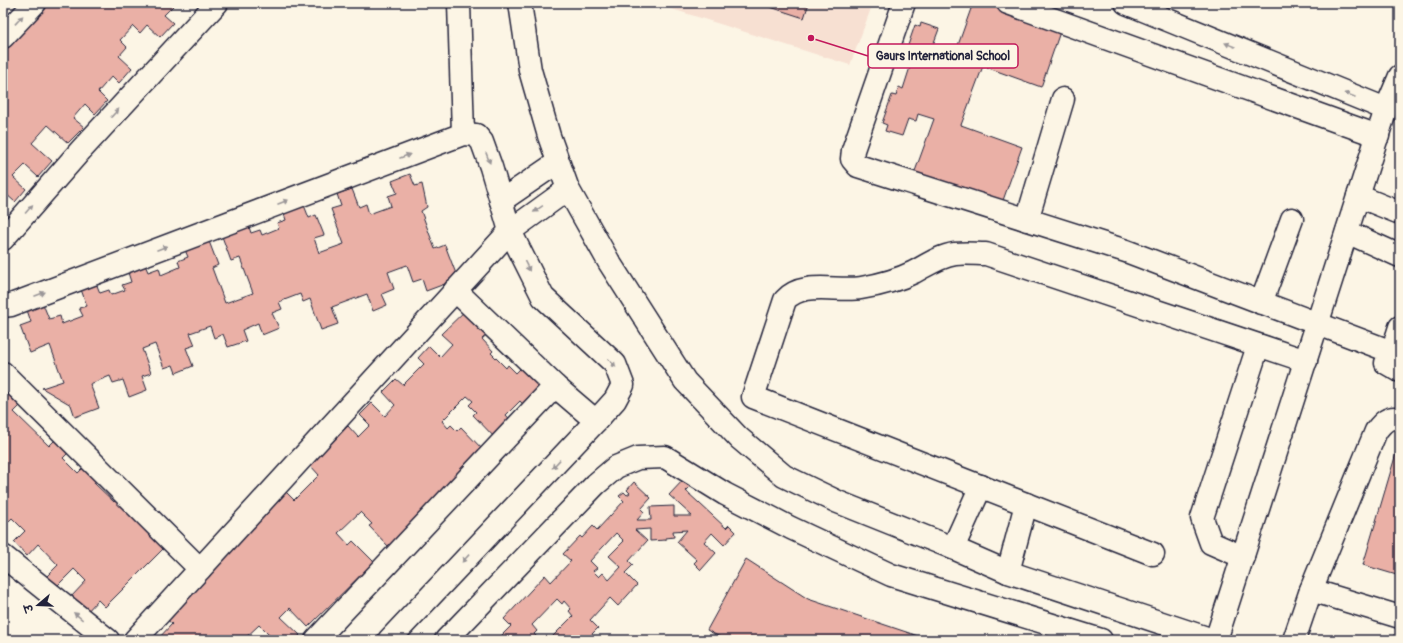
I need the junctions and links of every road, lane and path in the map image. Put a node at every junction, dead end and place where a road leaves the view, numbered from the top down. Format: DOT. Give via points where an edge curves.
graph roads {
  1 [pos="34,3"];
  2 [pos="217,3"];
  3 [pos="459,3"];
  4 [pos="520,3"];
  5 [pos="904,3"];
  6 [pos="1008,3"];
  7 [pos="1126,3"];
  8 [pos="3,36"];
  9 [pos="1400,76"];
  10 [pos="1063,98"];
  11 [pos="1386,109"];
  12 [pos="463,134"];
  13 [pos="1378,136"];
  14 [pos="558,162"];
  15 [pos="568,189"];
  16 [pos="1358,196"];
  17 [pos="501,201"];
  18 [pos="1400,213"];
  19 [pos="1292,219"];
  20 [pos="1027,220"];
  21 [pos="510,231"];
  22 [pos="1347,232"];
  23 [pos="3,239"];
  24 [pos="1400,256"];
  25 [pos="455,290"];
  26 [pos="1261,303"];
  27 [pos="3,306"];
  28 [pos="1318,324"];
  29 [pos="1400,327"];
  30 [pos="1258,346"];
  31 [pos="1306,361"];
  32 [pos="1396,362"];
  33 [pos="3,373"];
  34 [pos="555,386"];
  35 [pos="1400,419"];
  36 [pos="596,421"];
  37 [pos="981,486"];
  38 [pos="1026,504"];
  39 [pos="953,548"];
  40 [pos="1153,554"];
  41 [pos="3,556"];
  42 [pos="1243,557"];
  43 [pos="200,569"];
  44 [pos="1008,572"];
  45 [pos="1311,590"];
  46 [pos="1400,617"];
  47 [pos="108,640"];
  48 [pos="135,640"];
  49 [pos="316,640"];
  50 [pos="389,640"];
  51 [pos="446,640"];
  52 [pos="1101,640"];
  53 [pos="1215,640"];
  54 [pos="1294,640"];
  8 -- 1 [label="street, one-way"];
  23 -- 2 [label="street, one-way" via="81,150"];
  3 -- 12 [label="street"];
  4 -- 14 [label="street" via="530,70"];
  5 -- 20 [label="street" via="853,150 852,160 858,166"];
  6 -- 13 [label="street"];
  11 -- 7 [label="street, one-way"];
  9 -- 11 [label="street"];
  10 -- 20 [label="street"];
  11 -- 13 [label="street"];
  12 -- 17 [label="street, one-way" via="476,135 482,142"];
  27 -- 12 [label="street, one-way"];
  13 -- 16 [label="street"];
  14 -- 15 [label="street"];
  14 -- 17 [label="street"];
  15 -- 21 [label="street, one-way"];
  15 -- 39 [label="street" via="609,262 685,381 739,438 784,476 838,502"];
  16 -- 18 [label="street"];
  16 -- 22 [label="street"];
  17 -- 21 [label="street"];
  19 -- 26 [label="street"];
  20 -- 26 [label="street" via="1126,251"];
  21 -- 25 [label="street"];
  21 -- 36 [label="street, one-way" via="543,297 615,364 623,385 615,400"];
  22 -- 24 [label="street"];
  22 -- 28 [label="street"];
  25 -- 34 [label="street"];
  25 -- 43 [label="street"];
  26 -- 28 [label="street"];
  28 -- 31 [label="street"];
  28 -- 32 [label="street"];
  29 -- 32 [label="street"];
  30 -- 31 [label="street"];
  30 -- 37 [label="street" via="986,254 955,254 931,261 886,283 860,288 802,289 792,292 785,300 753,397"];
  30 -- 42 [label="street" via="1202,518 1211,543"];
  31 -- 42 [label="street"];
  33 -- 43 [label="street"];
  34 -- 36 [label="street"];
  34 -- 49 [label="street"];
  35 -- 45 [label="street" via="1395,417 1383,422 1376,431"];
  36 -- 50 [label="street, one-way"];
  37 -- 38 [label="street"];
  37 -- 39 [label="street"];
  38 -- 40 [label="street"];
  38 -- 44 [label="street"];
  39 -- 44 [label="street"];
  47 -- 41 [label="street, one-way"];
  42 -- 53 [label="street"];
  43 -- 48 [label="street"];
  44 -- 53 [label="street"];
  45 -- 46 [label="street"];
  45 -- 54 [label="street"];
  51 -- 52 [label="street" via="596,484 616,467 638,458 666,457 725,494 891,575"];
}
